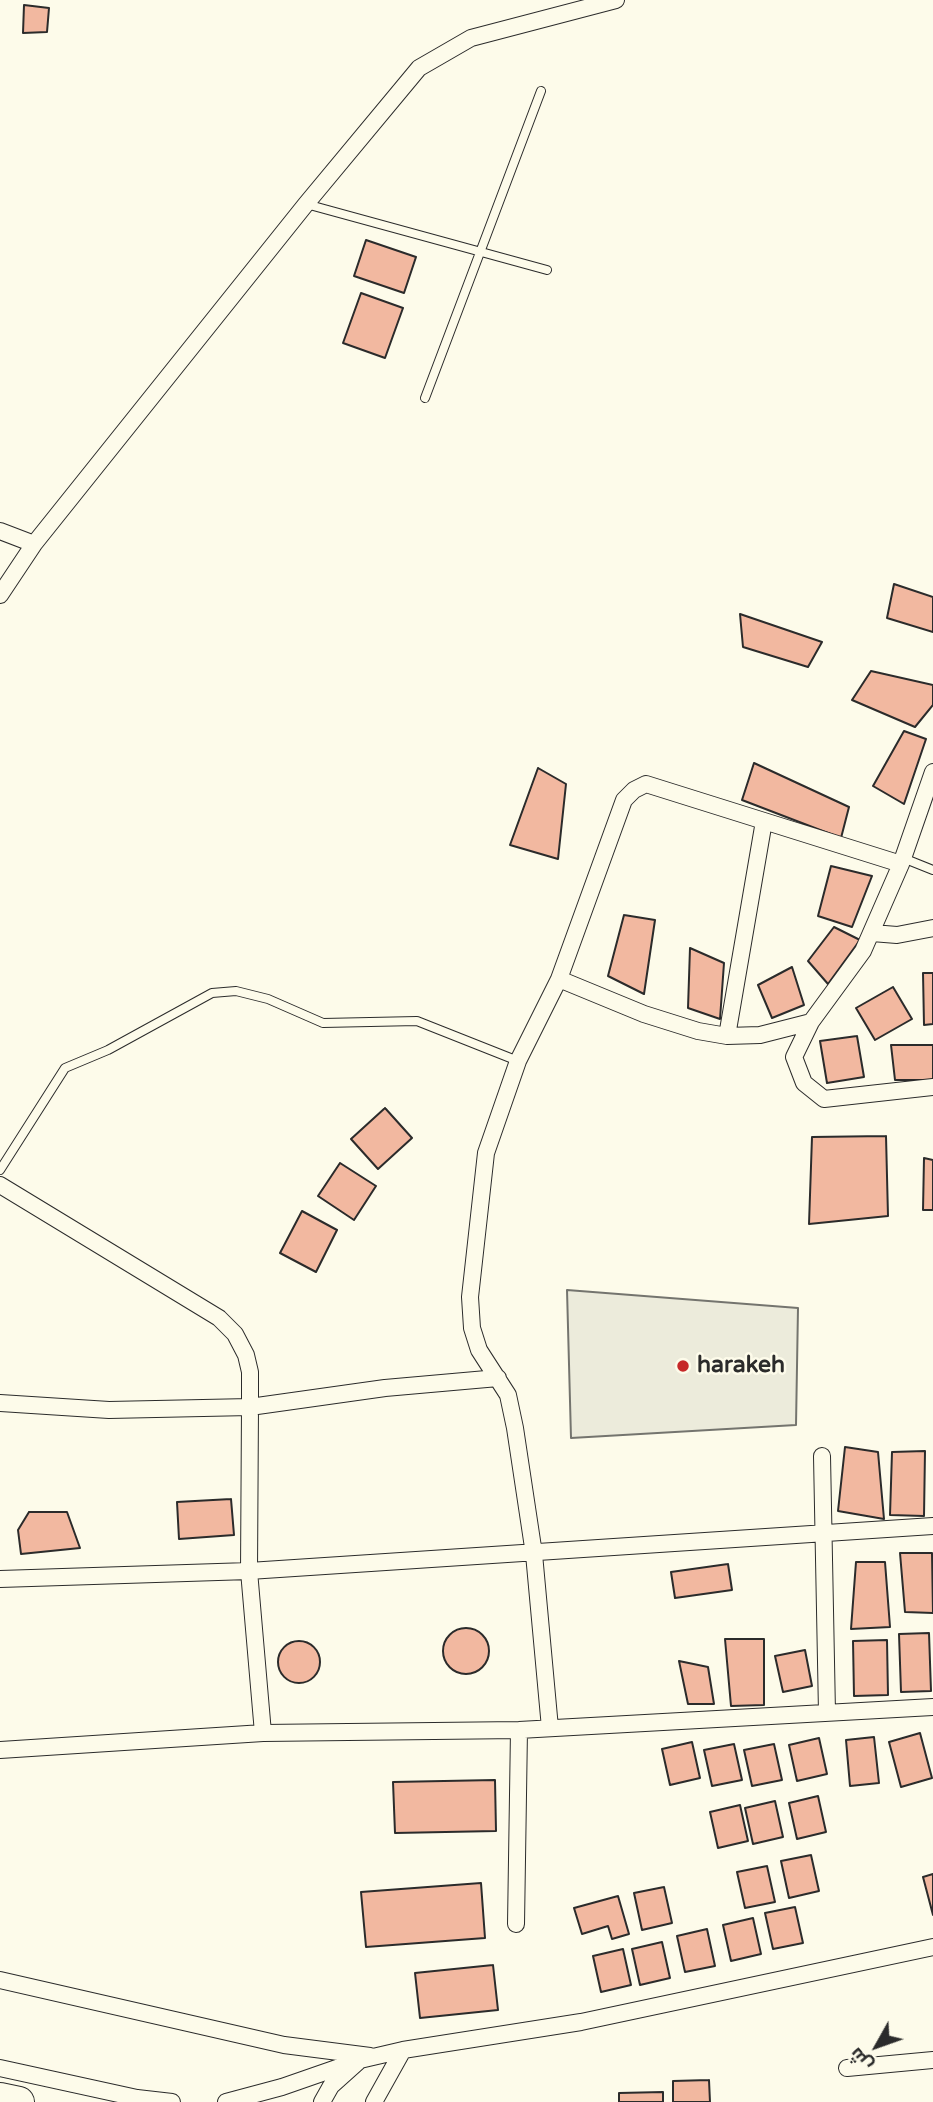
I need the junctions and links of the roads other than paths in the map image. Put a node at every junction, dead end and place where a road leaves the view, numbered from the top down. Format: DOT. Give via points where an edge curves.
graph roads {
  1 [pos="615,0"];
  2 [pos="541,91"];
  3 [pos="306,204"];
  4 [pos="478,252"];
  5 [pos="547,271"];
  6 [pos="425,398"];
  7 [pos="0,531"];
  8 [pos="34,544"];
  9 [pos="0,595"];
  10 [pos="933,772"];
  11 [pos="764,821"];
  12 [pos="902,861"];
  13 [pos="933,870"];
  14 [pos="933,928"];
  15 [pos="872,933"];
  16 [pos="559,979"];
  17 [pos="811,1023"];
  18 [pos="727,1037"];
  19 [pos="518,1061"];
  20 [pos="933,1087"];
  21 [pos="0,1170"];
  22 [pos="0,1185"];
  23 [pos="498,1378"];
  24 [pos="0,1403"];
  25 [pos="250,1407"];
  26 [pos="822,1456"];
  27 [pos="933,1527"];
  28 [pos="822,1535"];
  29 [pos="534,1554"];
  30 [pos="249,1570"];
  31 [pos="0,1579"];
  32 [pos="933,1707"];
  33 [pos="827,1713"];
  34 [pos="550,1728"];
  35 [pos="519,1730"];
  36 [pos="263,1733"];
  37 [pos="0,1750"];
  38 [pos="516,1924"];
  39 [pos="933,1947"];
  40 [pos="0,1980"];
  41 [pos="403,2050"];
  42 [pos="366,2058"];
  43 [pos="933,2060"];
  44 [pos="0,2068"];
  45 [pos="846,2068"];
  46 [pos="0,2098"];
  47 [pos="19,2102"];
  48 [pos="171,2102"];
  49 [pos="226,2102"];
  50 [pos="322,2102"];
  51 [pos="374,2102"];
  1 -- 3 [label="street" via="471,38 438,55 404,85"];
  2 -- 4 [label="lane"];
  3 -- 4 [label="lane"];
  3 -- 8 [label="street"];
  4 -- 5 [label="lane"];
  4 -- 6 [label="lane"];
  7 -- 8 [label="street"];
  8 -- 9 [label="street"];
  10 -- 12 [label="street"];
  11 -- 12 [label="street"];
  11 -- 16 [label="street" via="646,785 634,790 624,800"];
  11 -- 18 [label="street"];
  12 -- 13 [label="lane"];
  12 -- 15 [label="street"];
  14 -- 15 [label="street" via="897,935"];
  15 -- 17 [label="street"];
  16 -- 18 [label="street" via="645,1014"];
  16 -- 19 [label="street"];
  17 -- 18 [label="street"];
  17 -- 20 [label="street" via="794,1057 804,1083 824,1099"];
  19 -- 21 [label="lane" via="417,1021 323,1023 268,999 236,991 212,993 65,1069"];
  19 -- 23 [label="street" via="486,1153 470,1297 479,1350"];
  22 -- 25 [label="street" via="228,1326 246,1354"];
  23 -- 25 [label="street"];
  23 -- 29 [label="street" via="508,1395 515,1428"];
  24 -- 25 [label="street" via="109,1410"];
  25 -- 30 [label="street"];
  26 -- 28 [label="street"];
  27 -- 28 [label="street"];
  28 -- 29 [label="street"];
  28 -- 33 [label="street"];
  29 -- 30 [label="street"];
  29 -- 34 [label="street"];
  30 -- 31 [label="street"];
  30 -- 36 [label="street"];
  32 -- 33 [label="street"];
  33 -- 34 [label="street"];
  34 -- 35 [label="street"];
  35 -- 36 [label="street"];
  35 -- 38 [label="street"];
  36 -- 37 [label="street"];
  39 -- 41 [label="street" via="581,2022"];
  40 -- 42 [label="street" via="284,2045"];
  41 -- 42 [label="street"];
  41 -- 51 [label="street"];
  42 -- 49 [label="street"];
  42 -- 50 [label="street" via="331,2086"];
  43 -- 45 [label="street"];
  44 -- 48 [label="street"];
  46 -- 47 [label="highway"];
}
